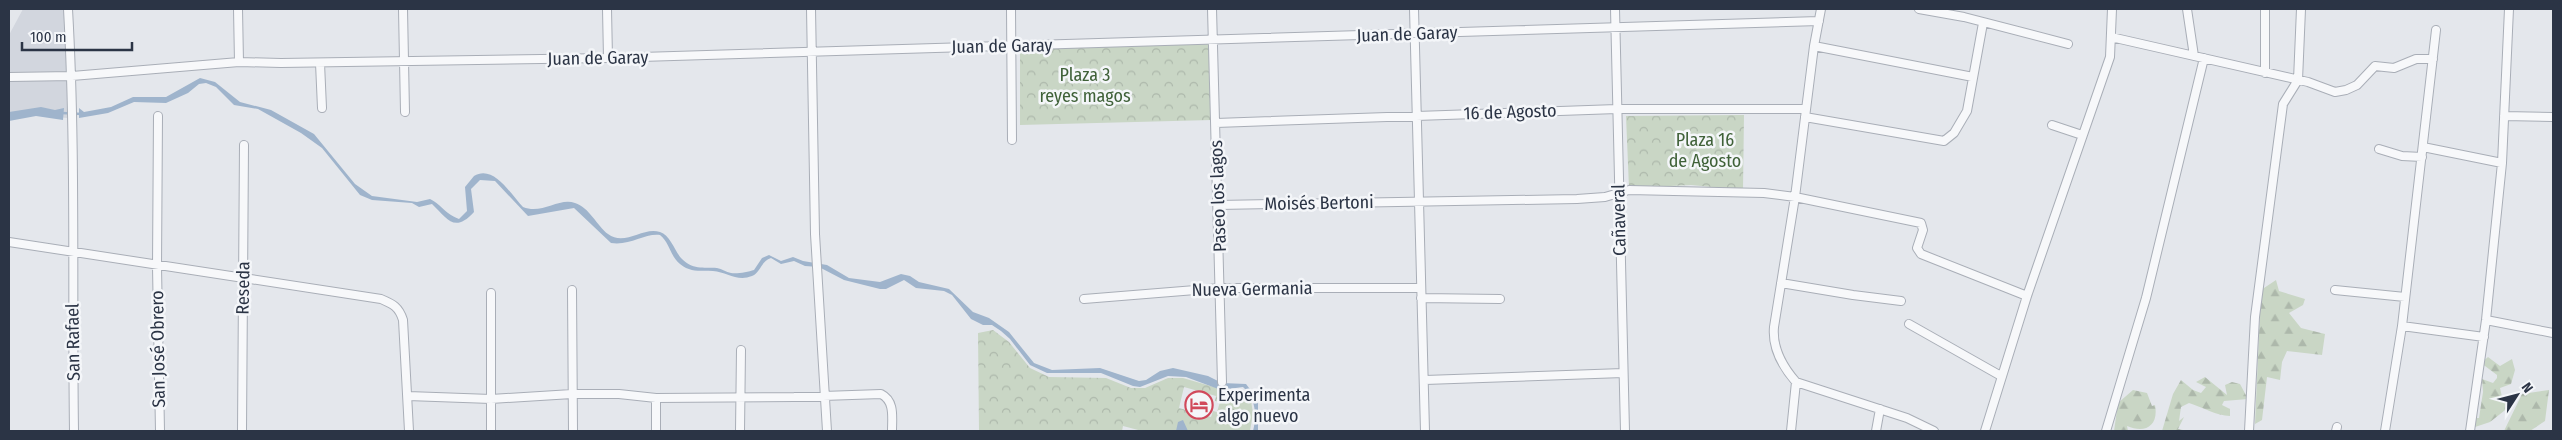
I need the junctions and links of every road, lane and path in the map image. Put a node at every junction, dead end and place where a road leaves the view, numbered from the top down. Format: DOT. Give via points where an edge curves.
graph roads {
  1 [pos="68,9"];
  2 [pos="238,9"];
  3 [pos="403,9"];
  4 [pos="607,9"];
  5 [pos="810,9"];
  6 [pos="1011,9"];
  7 [pos="1212,9"];
  8 [pos="1414,9"];
  9 [pos="1614,9"];
  10 [pos="1821,9"];
  11 [pos="1919,9"];
  12 [pos="2112,9"];
  13 [pos="2187,9"];
  14 [pos="2265,9"];
  15 [pos="2301,9"];
  16 [pos="2509,9"];
  17 [pos="1819,21"];
  18 [pos="1983,23"];
  19 [pos="1615,28"];
  20 [pos="2436,30"];
  21 [pos="1415,34"];
  22 [pos="2111,37"];
  23 [pos="1214,41"];
  24 [pos="2068,44"];
  25 [pos="1012,46"];
  26 [pos="1814,46"];
  27 [pos="811,51"];
  28 [pos="2194,56"];
  29 [pos="608,58"];
  30 [pos="2204,58"];
  31 [pos="2433,59"];
  32 [pos="404,61"];
  33 [pos="239,62"];
  34 [pos="320,63"];
  35 [pos="2265,73"];
  36 [pos="72,76"];
  37 [pos="9,77"];
  38 [pos="1973,77"];
  39 [pos="2298,80"];
  40 [pos="322,108"];
  41 [pos="1617,109"];
  42 [pos="405,112"];
  43 [pos="1805,113"];
  44 [pos="1416,115"];
  45 [pos="158,116"];
  46 [pos="2504,116"];
  47 [pos="2553,117"];
  48 [pos="1216,123"];
  49 [pos="2052,125"];
  50 [pos="2082,135"];
  51 [pos="1012,140"];
  52 [pos="244,145"];
  53 [pos="2423,147"];
  54 [pos="2379,149"];
  55 [pos="2422,157"];
  56 [pos="2502,163"];
  57 [pos="1618,192"];
  58 [pos="1795,197"];
  59 [pos="1419,201"];
  60 [pos="1218,206"];
  61 [pos="9,242"];
  62 [pos="72,252"];
  63 [pos="157,266"];
  64 [pos="243,278"];
  65 [pos="1781,283"];
  66 [pos="1220,288"];
  67 [pos="1421,288"];
  68 [pos="572,290"];
  69 [pos="2335,290"];
  70 [pos="491,293"];
  71 [pos="2027,296"];
  72 [pos="2405,297"];
  73 [pos="1421,298"];
  74 [pos="1084,299"];
  75 [pos="1500,299"];
  76 [pos="1901,301"];
  77 [pos="2486,320"];
  78 [pos="1909,324"];
  79 [pos="2402,326"];
  80 [pos="2553,333"];
  81 [pos="2484,337"];
  82 [pos="741,350"];
  83 [pos="1623,373"];
  84 [pos="2001,376"];
  85 [pos="1425,380"];
  86 [pos="1222,382"];
  87 [pos="1796,382"];
  88 [pos="572,394"];
  89 [pos="826,394"];
  90 [pos="408,396"];
  91 [pos="656,398"];
  92 [pos="739,398"];
  93 [pos="490,399"];
  94 [pos="1880,409"];
  95 [pos="74,431"];
  96 [pos="160,431"];
  97 [pos="242,431"];
  98 [pos="409,431"];
  99 [pos="491,431"];
  100 [pos="573,431"];
  101 [pos="656,431"];
  102 [pos="740,431"];
  103 [pos="826,431"];
  104 [pos="892,431"];
  105 [pos="1425,431"];
  106 [pos="1625,431"];
  107 [pos="1791,431"];
  108 [pos="1876,431"];
  109 [pos="1934,431"];
  110 [pos="1984,431"];
  111 [pos="2106,431"];
  112 [pos="2249,431"];
  113 [pos="2385,431"];
  114 [pos="2470,431"];
  1 -- 36 [label="street, San Rafael"];
  2 -- 33 [label="street"];
  3 -- 32 [label="street"];
  4 -- 29 [label="street"];
  5 -- 27 [label="street"];
  6 -- 25 [label="street"];
  7 -- 23 [label="street, Paseo los lagos"];
  8 -- 21 [label="street"];
  9 -- 19 [label="street, Cañaveral"];
  10 -- 17 [label="street"];
  11 -- 18 [label="street"];
  12 -- 22 [label="street"];
  13 -- 28 [label="street"];
  14 -- 35 [label="street"];
  15 -- 39 [label="street"];
  16 -- 46 [label="street"];
  17 -- 19 [label="street, Juan de Garay"];
  17 -- 26 [label="street"];
  18 -- 24 [label="street"];
  18 -- 38 [label="street"];
  19 -- 21 [label="street, Juan de Garay"];
  19 -- 41 [label="street, Cañaveral"];
  20 -- 31 [label="street"];
  21 -- 23 [label="street, Juan de Garay"];
  21 -- 44 [label="street"];
  22 -- 28 [label="street"];
  22 -- 50 [label="street" via="2110,57"];
  23 -- 25 [label="street, Juan de Garay"];
  23 -- 48 [label="street, Paseo los lagos"];
  25 -- 27 [label="street, Juan de Garay"];
  25 -- 51 [label="street"];
  26 -- 38 [label="street"];
  26 -- 43 [label="street"];
  27 -- 29 [label="street, Juan de Garay"];
  27 -- 89 [label="street" via="816,253"];
  28 -- 30 [label="street"];
  29 -- 32 [label="street, Juan de Garay"];
  30 -- 35 [label="street"];
  30 -- 111 [label="street" via="2146,298"];
  31 -- 39 [label="street" via="2416,59 2394,68 2375,66 2358,85 2340,91 2322,89"];
  31 -- 53 [label="street"];
  32 -- 34 [label="street, Juan de Garay"];
  32 -- 42 [label="street"];
  33 -- 34 [label="street, Juan de Garay"];
  33 -- 36 [label="street, Juan de Garay"];
  34 -- 40 [label="street"];
  35 -- 39 [label="street"];
  36 -- 37 [label="street, Juan de Garay"];
  36 -- 62 [label="street, San Rafael"];
  38 -- 43 [label="street, 16 de Agosto" via="1964,117 1954,133 1944,141"];
  39 -- 112 [label="street" via="2283,104 2255,316"];
  41 -- 43 [label="street, 16 de Agosto"];
  41 -- 44 [label="street, 16 de Agosto"];
  41 -- 57 [label="street, Cañaveral"];
  43 -- 58 [label="street"];
  44 -- 48 [label="street, 16 de Agosto"];
  44 -- 59 [label="street"];
  45 -- 63 [label="street, San José Obrero"];
  46 -- 47 [label="street"];
  46 -- 56 [label="street"];
  48 -- 60 [label="street, Paseo los lagos"];
  49 -- 50 [label="street"];
  50 -- 71 [label="street"];
  52 -- 64 [label="street, Reseda"];
  53 -- 55 [label="street"];
  53 -- 56 [label="street"];
  54 -- 55 [label="street" via="2402,156"];
  55 -- 72 [label="street"];
  56 -- 77 [label="street"];
  57 -- 58 [label="street, Moisés Bertoni" via="1676,190"];
  57 -- 59 [label="street, Moisés Bertoni" via="1605,197 1577,199"];
  57 -- 83 [label="street, Cañaveral"];
  58 -- 65 [label="street"];
  58 -- 71 [label="street, Moisés Bertoni" via="1922,223 1917,248 1921,254"];
  59 -- 60 [label="street, Moisés Bertoni"];
  59 -- 67 [label="street"];
  60 -- 66 [label="street, Paseo los lagos"];
  61 -- 62 [label="street"];
  62 -- 63 [label="street"];
  62 -- 95 [label="street, San Rafael"];
  63 -- 64 [label="street"];
  63 -- 96 [label="street, San José Obrero"];
  64 -- 90 [label="street" via="381,299 394,304 404,320"];
  64 -- 97 [label="street, Reseda"];
  65 -- 76 [label="street"];
  65 -- 87 [label="street" via="1773,337 1777,352"];
  66 -- 67 [label="street, Nueva Germania"];
  66 -- 74 [label="street, Nueva Germania"];
  66 -- 86 [label="street, Paseo los lagos"];
  67 -- 73 [label="street"];
  68 -- 88 [label="street"];
  69 -- 72 [label="street"];
  70 -- 93 [label="street"];
  71 -- 84 [label="street"];
  72 -- 79 [label="street"];
  73 -- 75 [label="street"];
  73 -- 85 [label="street"];
  77 -- 80 [label="street"];
  77 -- 81 [label="street"];
  78 -- 84 [label="street"];
  79 -- 81 [label="street"];
  79 -- 113 [label="street"];
  81 -- 114 [label="street"];
  82 -- 92 [label="street"];
  83 -- 85 [label="street"];
  83 -- 106 [label="street, Cañaveral"];
  84 -- 110 [label="street"];
  85 -- 105 [label="street"];
  87 -- 94 [label="street"];
  87 -- 107 [label="street"];
  88 -- 91 [label="street"];
  88 -- 93 [label="street"];
  88 -- 100 [label="street"];
  89 -- 92 [label="street"];
  89 -- 103 [label="street"];
  89 -- 104 [label="street" via="881,394 891,405"];
  90 -- 93 [label="street"];
  90 -- 98 [label="street"];
  91 -- 92 [label="street"];
  91 -- 101 [label="street"];
  92 -- 102 [label="street"];
  93 -- 99 [label="street"];
  94 -- 108 [label="street"];
  94 -- 109 [label="street"];
}
